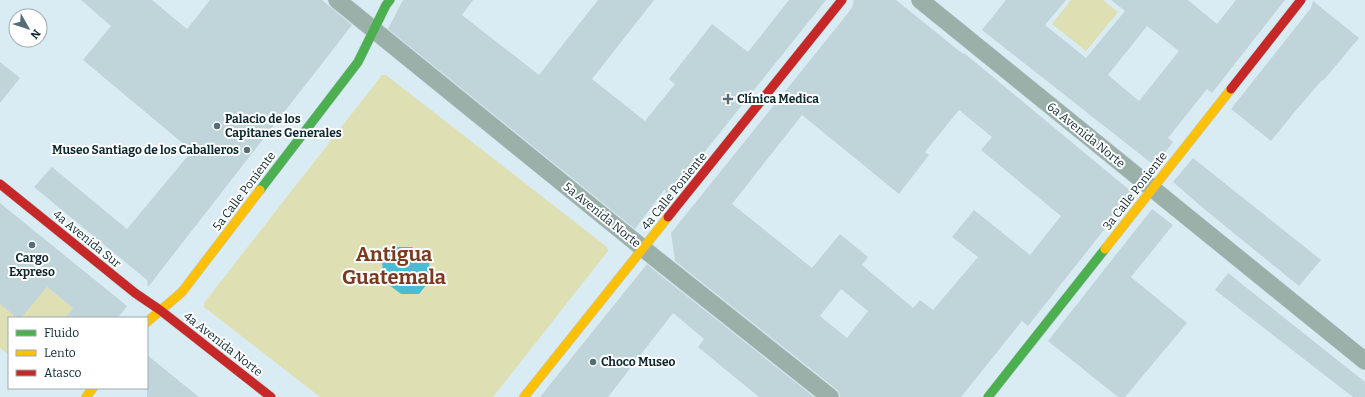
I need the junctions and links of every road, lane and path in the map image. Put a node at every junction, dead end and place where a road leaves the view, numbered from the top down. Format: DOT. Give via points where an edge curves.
graph roads {
  1 [pos="337,0"];
  2 [pos="390,0"];
  3 [pos="842,0"];
  4 [pos="920,0"];
  5 [pos="1301,0"];
  6 [pos="374,31"];
  7 [pos="0,184"];
  8 [pos="1152,188"];
  9 [pos="643,248"];
  10 [pos="160,310"];
  11 [pos="148,321"];
  12 [pos="1365,361"];
  13 [pos="92,389"];
  14 [pos="86,397"];
  15 [pos="271,397"];
  16 [pos="524,397"];
  17 [pos="830,397"];
  18 [pos="988,397"];
  1 -- 6 [label="street, 5a Avenida Norte"];
  2 -- 6 [label="main road, 5a Calle Poniente"];
  3 -- 9 [label="main road, 4a Calle Poniente"];
  4 -- 8 [label="street, 6a Avenida Norte"];
  5 -- 8 [label="main road, 3a Calle Poniente"];
  6 -- 9 [label="street, 5a Avenida Norte"];
  6 -- 10 [label="main road, 5a Calle Poniente" via="358,62 206,261 182,292"];
  7 -- 10 [label="main road, 4a Avenida Sur" via="135,293"];
  8 -- 12 [label="street, 6a Avenida Norte"];
  8 -- 18 [label="main road, 3a Calle Poniente"];
  9 -- 16 [label="main road, 4a Calle Poniente"];
  9 -- 17 [label="street, 5a Avenida Norte"];
  10 -- 11 [label="main road, 5a Calle Poniente"];
  10 -- 15 [label="main road, 4a Avenida Norte"];
  13 -- 14 [label="main road"];
}
